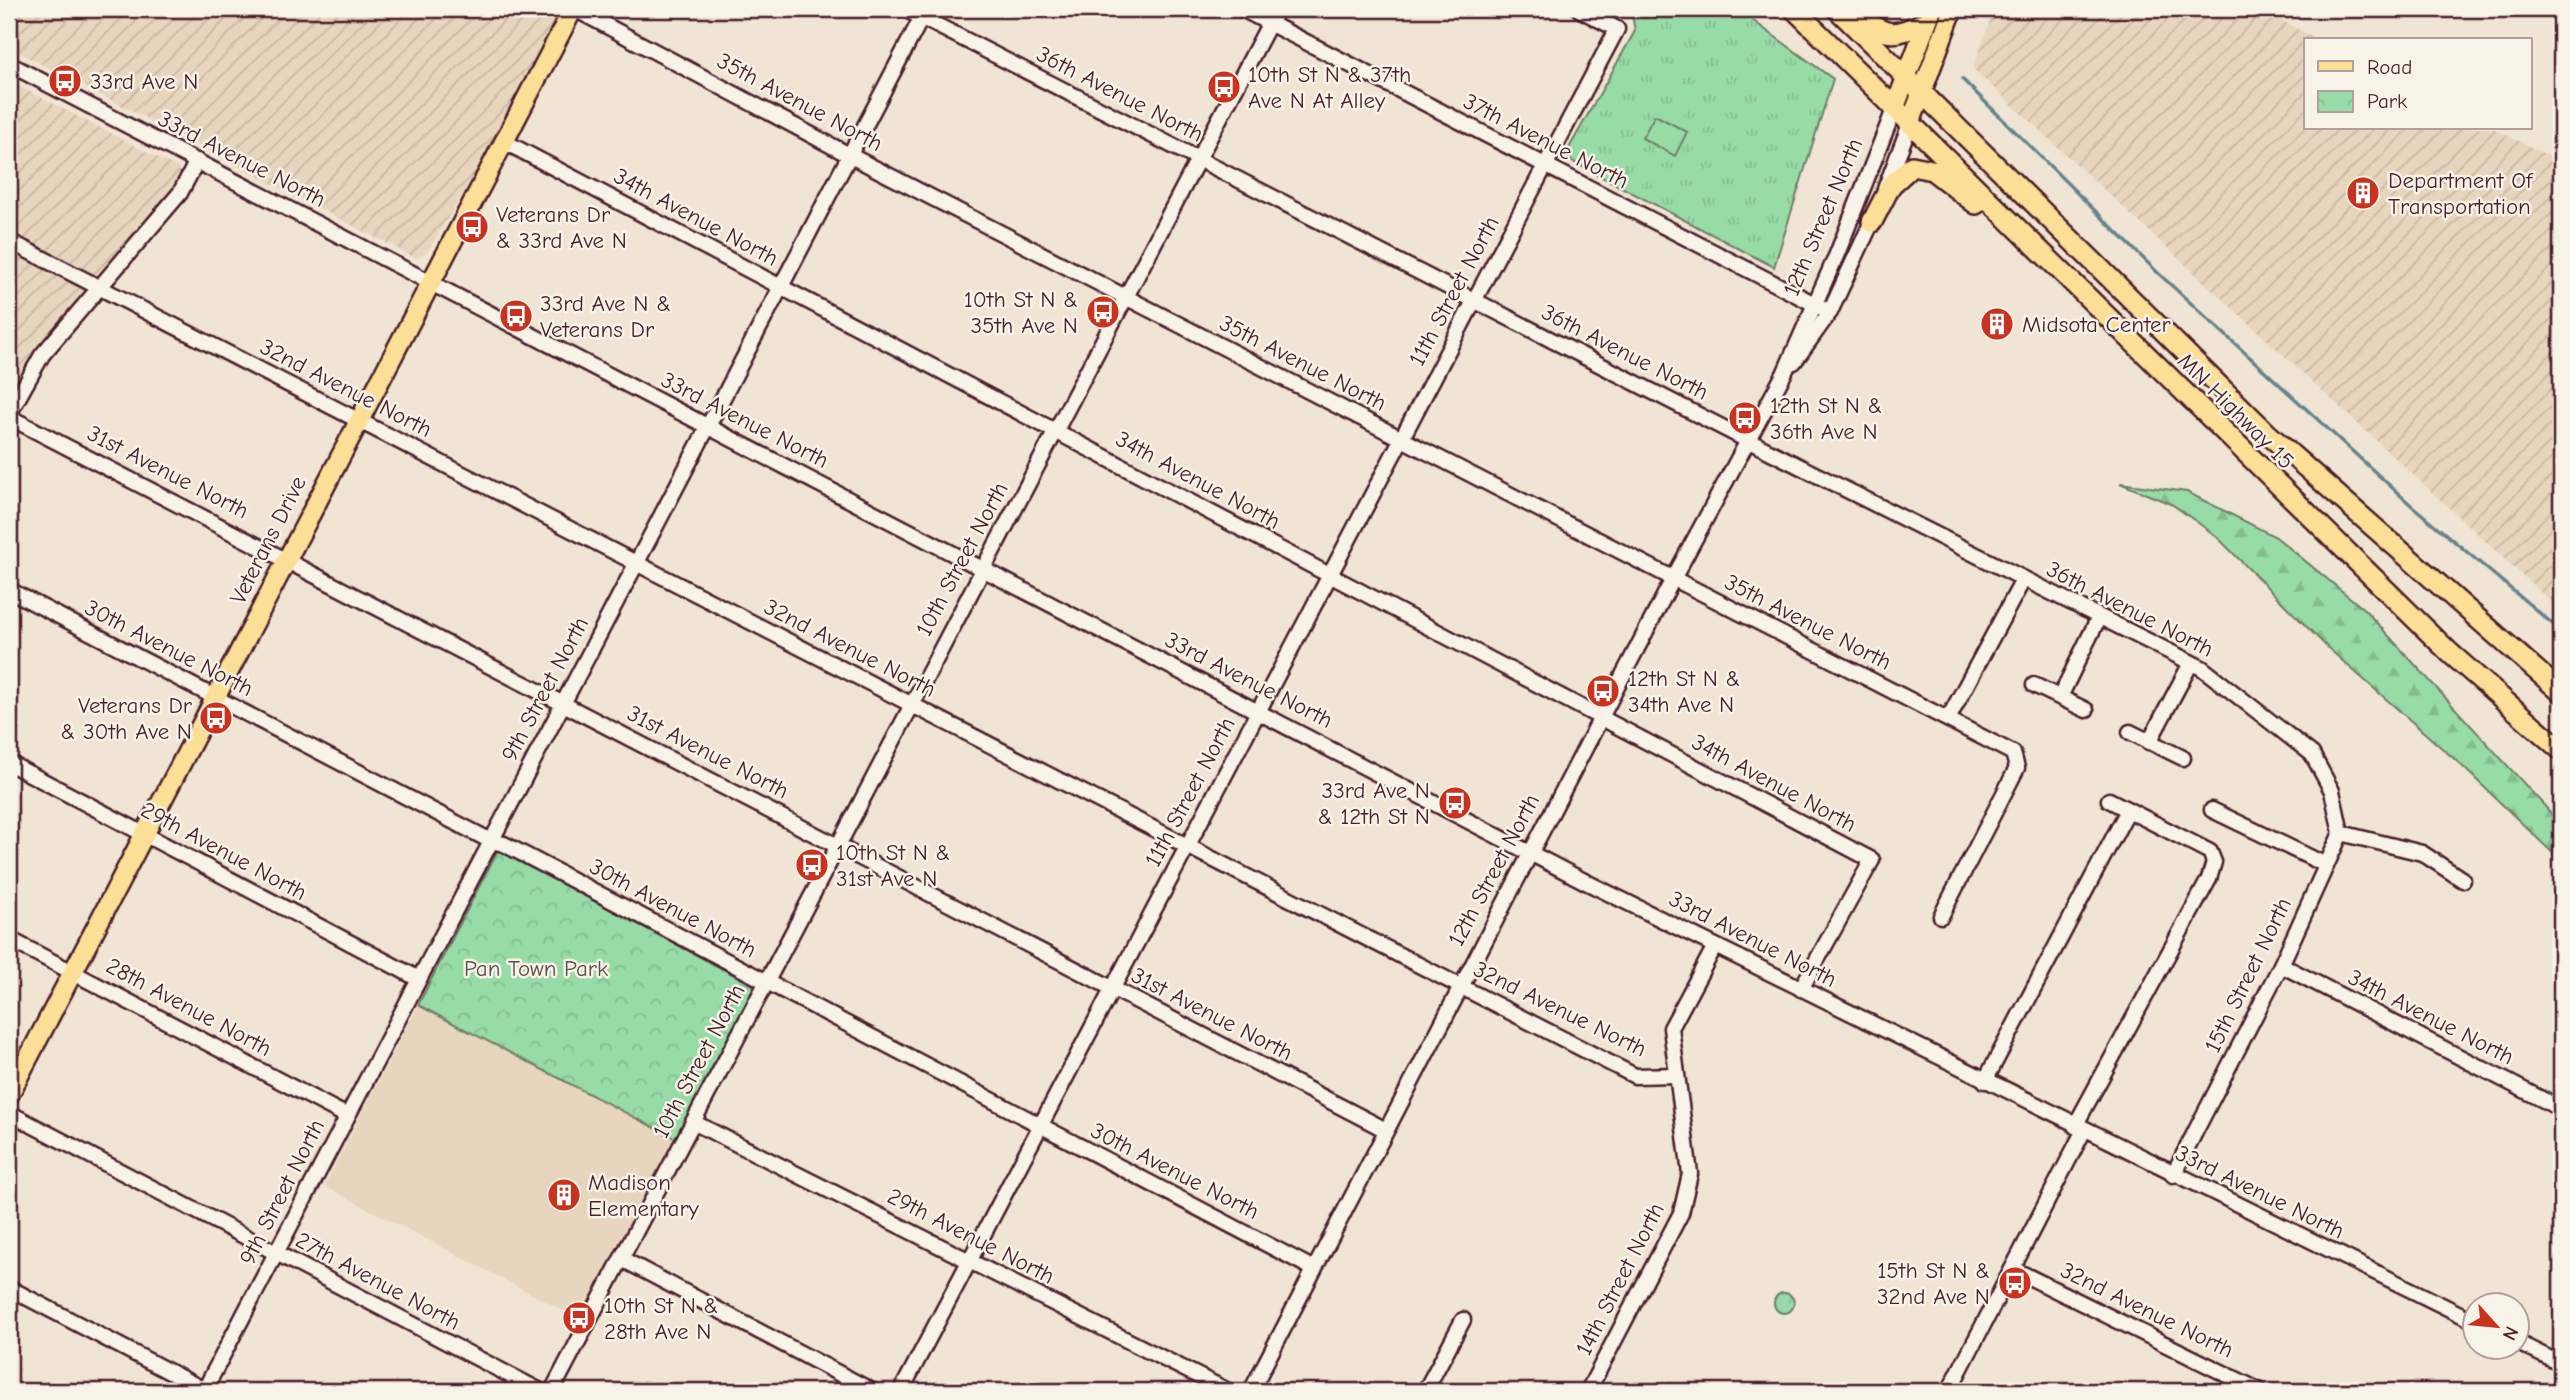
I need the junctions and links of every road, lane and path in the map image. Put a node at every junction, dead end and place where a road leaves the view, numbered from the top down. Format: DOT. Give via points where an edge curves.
graph roads {
  1 [pos="574,9"];
  2 [pos="905,9"];
  3 [pos="1242,9"];
  4 [pos="1276,9"];
  5 [pos="1579,9"];
  6 [pos="1794,9"];
  7 [pos="1837,9"];
  8 [pos="1850,9"];
  9 [pos="1953,9"];
  10 [pos="923,13"];
  11 [pos="1929,15"];
  12 [pos="1269,23"];
  13 [pos="9,64"];
  14 [pos="1905,78"];
  15 [pos="1921,95"];
  16 [pos="1895,107"];
  17 [pos="1910,124"];
  18 [pos="503,141"];
  19 [pos="849,155"];
  20 [pos="1197,158"];
  21 [pos="197,162"];
  22 [pos="1545,167"];
  23 [pos="1872,222"];
  24 [pos="9,241"];
  25 [pos="430,282"];
  26 [pos="780,287"];
  27 [pos="101,288"];
  28 [pos="1125,296"];
  29 [pos="1474,301"];
  30 [pos="1815,304"];
  31 [pos="2094,305"];
  32 [pos="1830,312"];
  33 [pos="1784,374"];
  34 [pos="9,415"];
  35 [pos="358,420"];
  36 [pos="708,426"];
  37 [pos="1054,430"];
  38 [pos="1402,439"];
  39 [pos="1749,441"];
  40 [pos="286,558"];
  41 [pos="636,563"];
  42 [pos="982,568"];
  43 [pos="1330,575"];
  44 [pos="1674,579"];
  45 [pos="2023,580"];
  46 [pos="9,590"];
  47 [pos="2099,617"];
  48 [pos="2191,663"];
  49 [pos="2034,685"];
  50 [pos="2561,692"];
  51 [pos="214,697"];
  52 [pos="2060,697"];
  53 [pos="563,703"];
  54 [pos="911,704"];
  55 [pos="2086,710"];
  56 [pos="1258,711"];
  57 [pos="1601,718"];
  58 [pos="1948,719"];
  59 [pos="2130,732"];
  60 [pos="2150,741"];
  61 [pos="2561,750"];
  62 [pos="2183,758"];
  63 [pos="9,763"];
  64 [pos="2109,800"];
  65 [pos="2128,810"];
  66 [pos="2212,810"];
  67 [pos="2341,833"];
  68 [pos="143,834"];
  69 [pos="491,841"];
  70 [pos="837,845"];
  71 [pos="1187,846"];
  72 [pos="1531,852"];
  73 [pos="2326,865"];
  74 [pos="2463,880"];
  75 [pos="1941,916"];
  76 [pos="9,939"];
  77 [pos="1715,946"];
  78 [pos="2281,965"];
  79 [pos="72,971"];
  80 [pos="419,979"];
  81 [pos="765,984"];
  82 [pos="1460,986"];
  83 [pos="1113,988"];
  84 [pos="1801,989"];
  85 [pos="1676,1075"];
  86 [pos="1984,1080"];
  87 [pos="9,1095"];
  88 [pos="2561,1109"];
  89 [pos="9,1113"];
  90 [pos="347,1116"];
  91 [pos="693,1122"];
  92 [pos="1040,1127"];
  93 [pos="2080,1128"];
  94 [pos="1386,1130"];
  95 [pos="2173,1175"];
  96 [pos="276,1253"];
  97 [pos="622,1259"];
  98 [pos="969,1261"];
  99 [pos="1314,1269"];
  100 [pos="2013,1269"];
  101 [pos="9,1288"];
  102 [pos="2462,1315"];
  103 [pos="1463,1320"];
  104 [pos="2532,1350"];
  105 [pos="2561,1364"];
  106 [pos="205,1391"];
  107 [pos="540,1391"];
  108 [pos="552,1391"];
  109 [pos="872,1391"];
  110 [pos="901,1391"];
  111 [pos="1228,1391"];
  112 [pos="1251,1391"];
  113 [pos="1425,1391"];
  114 [pos="1588,1391"];
  115 [pos="1949,1391"];
  116 [pos="2260,1391"];
  1 -- 18 [label="main road, Veterans Drive"];
  1 -- 19 [label="street, 35th Avenue North"];
  2 -- 10 [label="street, 36th Avenue North"];
  3 -- 12 [label="street, 37th Avenue North"];
  4 -- 12 [label="street, 10th Street North"];
  5 -- 22 [label="street, 11th Street North" via="1618,29"];
  6 -- 16 [label="highway, MN Highway 15"];
  7 -- 14 [label="highway, MN Highway 15"];
  8 -- 11 [label="highway" via="1895,35"];
  9 -- 15 [label="main road"];
  10 -- 19 [label="street, 9th Street North"];
  10 -- 20 [label="street, 36th Avenue North"];
  11 -- 14 [label="main road, 12th Street North"];
  12 -- 20 [label="street, 10th Street North"];
  12 -- 22 [label="street, 37th Avenue North"];
  13 -- 21 [label="street, 33rd Avenue North"];
  14 -- 15 [label="highway, MN Highway 15"];
  14 -- 16 [label="main road, 12th Street North"];
  15 -- 17 [label="main road"];
  15 -- 50 [label="highway, MN Highway 15" via="2268,434"];
  16 -- 17 [label="highway, MN Highway 15"];
  16 -- 30 [label="street, 12th Street North"];
  17 -- 23 [label="street, 12th Street North"];
  17 -- 31 [label="highway, MN Highway 15"];
  18 -- 25 [label="main road, Veterans Drive"];
  18 -- 26 [label="street, 34th Avenue North"];
  19 -- 26 [label="street, 9th Street North"];
  19 -- 28 [label="street, 35th Avenue North"];
  20 -- 28 [label="street, 10th Street North"];
  20 -- 29 [label="street, 36th Avenue North"];
  21 -- 25 [label="street, 33rd Avenue North"];
  21 -- 27 [label="street" via="180,193"];
  22 -- 29 [label="street, 11th Street North"];
  22 -- 30 [label="street, 37th Avenue North"];
  23 -- 31 [label="highway" via="1899,175 1912,166 1932,170"];
  23 -- 32 [label="street, 12th Street North"];
  24 -- 27 [label="street, 32nd Avenue North"];
  25 -- 35 [label="main road, Veterans Drive"];
  25 -- 36 [label="street, 33rd Avenue North"];
  26 -- 36 [label="street, 9th Street North"];
  26 -- 37 [label="street, 34th Avenue North"];
  27 -- 34 [label="street" via="42,355"];
  27 -- 35 [label="street, 32nd Avenue North"];
  28 -- 37 [label="street, 10th Street North"];
  28 -- 38 [label="street, 35th Avenue North"];
  29 -- 38 [label="street, 11th Street North"];
  29 -- 39 [label="street, 36th Avenue North"];
  30 -- 32 [label="street, 37th Avenue North"];
  30 -- 33 [label="street, 12th Street North"];
  31 -- 61 [label="highway, MN Highway 15" via="2449,653"];
  32 -- 33 [label="street, 12th Street North"];
  33 -- 39 [label="street, 12th Street North"];
  34 -- 40 [label="street, 31st Avenue North"];
  35 -- 40 [label="main road, Veterans Drive"];
  35 -- 41 [label="street, 32nd Avenue North"];
  36 -- 41 [label="street, 9th Street North"];
  36 -- 42 [label="street, 33rd Avenue North"];
  37 -- 42 [label="street, 10th Street North"];
  37 -- 43 [label="street, 34th Avenue North"];
  38 -- 43 [label="street, 11th Street North"];
  38 -- 44 [label="street, 35th Avenue North"];
  39 -- 44 [label="street, 12th Street North"];
  39 -- 45 [label="street, 36th Avenue North"];
  40 -- 51 [label="main road, Veterans Drive"];
  40 -- 53 [label="street, 31st Avenue North"];
  41 -- 53 [label="street, 9th Street North"];
  41 -- 54 [label="street, 32nd Avenue North"];
  42 -- 54 [label="street, 10th Street North"];
  42 -- 56 [label="street, 33rd Avenue North"];
  43 -- 56 [label="street, 11th Street North"];
  43 -- 57 [label="street, 34th Avenue North"];
  44 -- 57 [label="street, 12th Street North"];
  44 -- 58 [label="street, 35th Avenue North"];
  45 -- 47 [label="street, 36th Avenue North"];
  45 -- 58 [label="street"];
  46 -- 51 [label="street, 30th Avenue North"];
  47 -- 48 [label="street, 36th Avenue North"];
  47 -- 52 [label="street"];
  48 -- 60 [label="street"];
  48 -- 67 [label="street, 36th Avenue North" via="2312,754 2332,791"];
  49 -- 52 [label="street"];
  51 -- 68 [label="main road, Veterans Drive"];
  51 -- 69 [label="street, 30th Avenue North"];
  52 -- 55 [label="street"];
  53 -- 69 [label="street, 9th Street North"];
  53 -- 70 [label="street, 31st Avenue North"];
  54 -- 70 [label="street, 10th Street North"];
  54 -- 71 [label="street, 32nd Avenue North"];
  56 -- 71 [label="street, 11th Street North"];
  56 -- 72 [label="street, 33rd Avenue North"];
  57 -- 72 [label="street, 12th Street North"];
  57 -- 84 [label="street, 34th Avenue North" via="1872,860"];
  58 -- 75 [label="street, 35th Avenue North" via="2013,753 2017,768"];
  59 -- 60 [label="street"];
  60 -- 62 [label="street"];
  63 -- 68 [label="street, 29th Avenue North"];
  64 -- 65 [label="street"];
  65 -- 86 [label="street"];
  65 -- 93 [label="street" via="2210,852 2214,862"];
  66 -- 73 [label="street"];
  67 -- 73 [label="street, 15th Street North"];
  67 -- 74 [label="street" via="2422,853"];
  68 -- 79 [label="main road, Veterans Drive"];
  68 -- 80 [label="street, 29th Avenue North"];
  69 -- 80 [label="street, 9th Street North"];
  69 -- 81 [label="street, 30th Avenue North"];
  70 -- 81 [label="street, 10th Street North"];
  70 -- 83 [label="street, 31st Avenue North"];
  71 -- 82 [label="street, 32nd Avenue North"];
  71 -- 83 [label="street, 11th Street North"];
  72 -- 77 [label="street, 33rd Avenue North"];
  72 -- 82 [label="street, 12th Street North"];
  73 -- 78 [label="street, 15th Street North"];
  76 -- 79 [label="street, 28th Avenue North"];
  77 -- 84 [label="street, 33rd Avenue North"];
  77 -- 85 [label="street, 14th Street North" via="1671,1028"];
  78 -- 88 [label="street, 34th Avenue North"];
  78 -- 95 [label="street, 15th Street North"];
  79 -- 87 [label="main road, Veterans Drive"];
  79 -- 90 [label="street, 28th Avenue North"];
  80 -- 90 [label="street, 9th Street North"];
  81 -- 91 [label="street, 10th Street North"];
  81 -- 92 [label="street, 30th Avenue North"];
  82 -- 85 [label="street, 32nd Avenue North" via="1635,1076"];
  82 -- 94 [label="street, 12th Street North"];
  83 -- 92 [label="street, 11th Street North"];
  83 -- 94 [label="street, 31st Avenue North"];
  84 -- 86 [label="street, 33rd Avenue North"];
  85 -- 114 [label="street, 14th Street North" via="1690,1174 1681,1213"];
  86 -- 93 [label="street, 33rd Avenue North"];
  89 -- 96 [label="street, 27th Avenue North"];
  90 -- 96 [label="street, 9th Street North"];
  91 -- 97 [label="street, 10th Street North"];
  91 -- 98 [label="street, 29th Avenue North"];
  92 -- 98 [label="street, 11th Street North"];
  92 -- 99 [label="street, 30th Avenue North"];
  93 -- 95 [label="street, 33rd Avenue North"];
  93 -- 100 [label="street"];
  94 -- 99 [label="street, 12th Street North"];
  95 -- 102 [label="street, 33rd Avenue North"];
  96 -- 106 [label="street, 9th Street North"];
  96 -- 107 [label="street, 27th Avenue North"];
  97 -- 108 [label="street, 10th Street North"];
  97 -- 109 [label="street"];
  98 -- 110 [label="street, 11th Street North"];
  98 -- 111 [label="street, 29th Avenue North"];
  99 -- 112 [label="street, 12th Street North"];
  100 -- 115 [label="street"];
  100 -- 116 [label="street, 32nd Avenue North"];
  101 -- 106 [label="street"];
  103 -- 113 [label="street"];
  104 -- 105 [label="street"];
}
